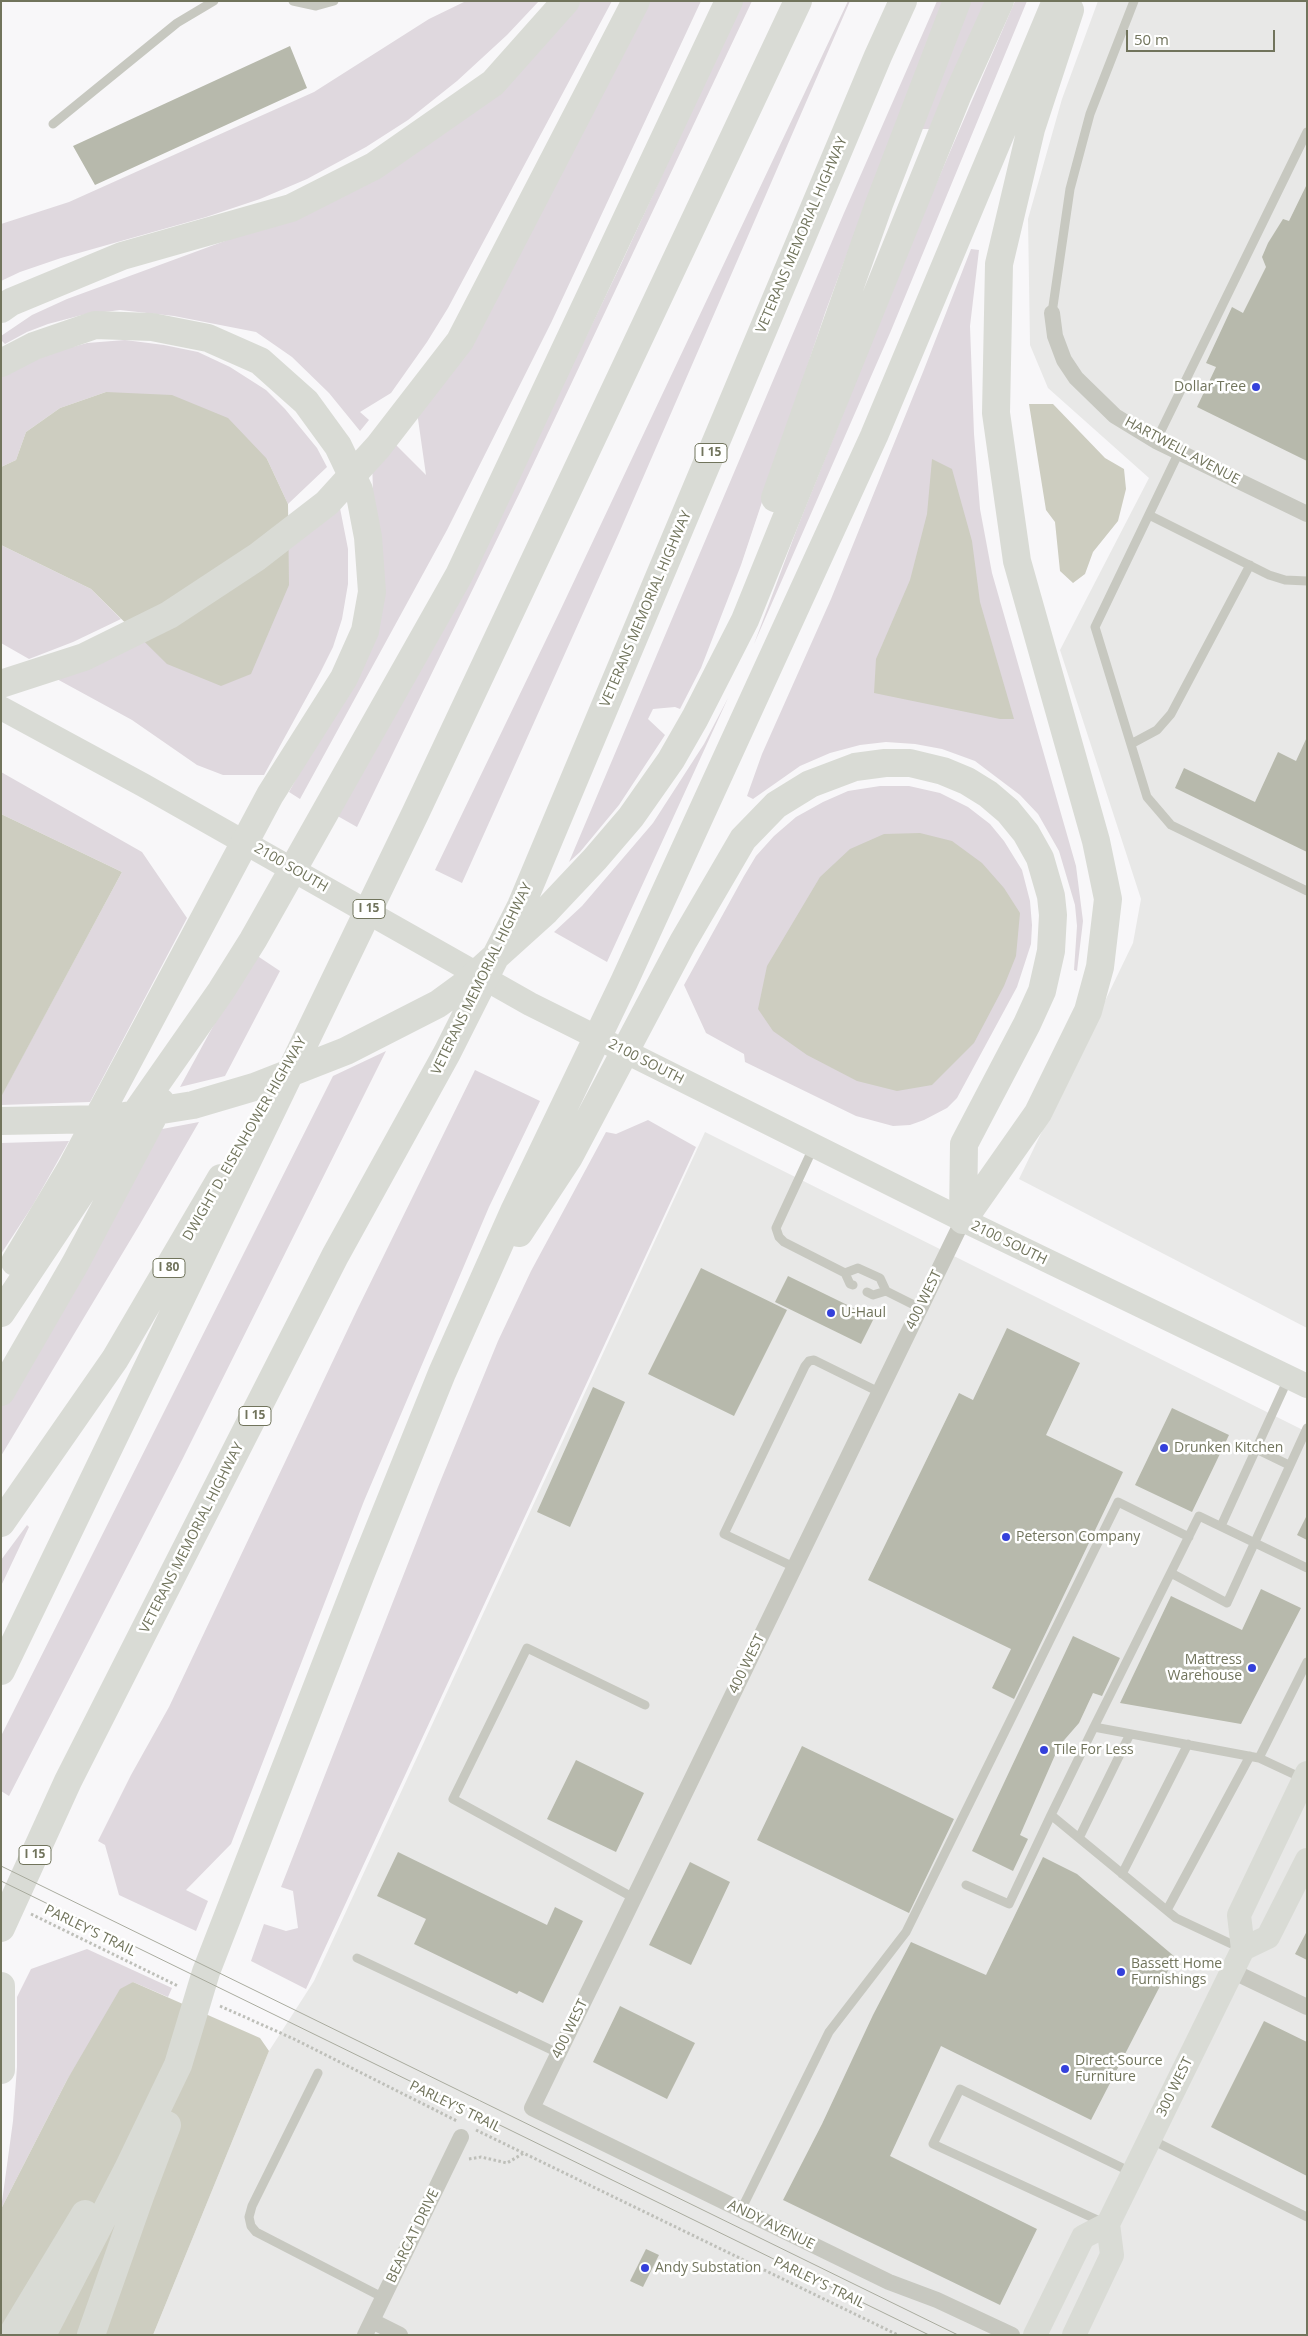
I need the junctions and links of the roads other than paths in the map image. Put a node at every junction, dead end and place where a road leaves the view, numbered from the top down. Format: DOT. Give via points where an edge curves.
graph roads {
  1 [pos="214,1"];
  2 [pos="293,1"];
  3 [pos="334,1"];
  4 [pos="566,1"];
  5 [pos="636,1"];
  6 [pos="730,1"];
  7 [pos="798,1"];
  8 [pos="903,1"];
  9 [pos="957,1"];
  10 [pos="1000,1"];
  11 [pos="1056,1"];
  12 [pos="1072,1"];
  13 [pos="1134,1"];
  14 [pos="53,124"];
  15 [pos="1307,132"];
  16 [pos="1,309"];
  17 [pos="1052,313"];
  18 [pos="1,363"];
  19 [pos="1156,441"];
  20 [pos="1179,452"];
  21 [pos="1149,514"];
  22 [pos="1307,514"];
  23 [pos="1250,566"];
  24 [pos="1307,581"];
  25 [pos="1,684"];
  26 [pos="710,686"];
  27 [pos="1,708"];
  28 [pos="1131,744"];
  29 [pos="1307,892"];
  30 [pos="221,991"];
  31 [pos="323,1005"];
  32 [pos="1,1121"];
  33 [pos="814,1146"];
  34 [pos="962,1220"];
  35 [pos="845,1272"];
  36 [pos="1,1284"];
  37 [pos="853,1285"];
  38 [pos="886,1291"];
  39 [pos="867,1292"];
  40 [pos="473,1300"];
  41 [pos="920,1308"];
  42 [pos="1,1313"];
  43 [pos="1298,1382"];
  44 [pos="1,1392"];
  45 [pos="879,1392"];
  46 [pos="1307,1428"];
  47 [pos="1256,1449"];
  48 [pos="1289,1465"];
  49 [pos="1,1523"];
  50 [pos="1220,1526"];
  51 [pos="1189,1537"];
  52 [pos="1254,1542"];
  53 [pos="794,1567"];
  54 [pos="1307,1568"];
  55 [pos="1171,1573"];
  56 [pos="1307,1662"];
  57 [pos="1,1671"];
  58 [pos="645,1705"];
  59 [pos="1094,1727"];
  60 [pos="1130,1734"];
  61 [pos="1188,1744"];
  62 [pos="1254,1757"];
  63 [pos="1305,1776"];
  64 [pos="1051,1816"];
  65 [pos="1079,1838"];
  66 [pos="1307,1860"];
  67 [pos="1122,1874"];
  68 [pos="966,1885"];
  69 [pos="634,1898"];
  70 [pos="1167,1910"];
  71 [pos="1,1928"];
  72 [pos="1243,1949"];
  73 [pos="357,1958"];
  74 [pos="1232,1971"];
  75 [pos="196,1981"];
  76 [pos="1,1986"];
  77 [pos="1307,2007"];
  78 [pos="558,2053"];
  79 [pos="1,2070"];
  80 [pos="318,2073"];
  81 [pos="532,2108"];
  82 [pos="464,2129"];
  83 [pos="1150,2139"];
  84 [pos="1133,2173"];
  85 [pos="741,2210"];
  86 [pos="1307,2217"];
  87 [pos="1108,2224"];
  88 [pos="384,2298"];
  89 [pos="368,2328"];
  90 [pos="12,2335"];
  91 [pos="42,2335"];
  92 [pos="91,2335"];
  93 [pos="400,2335"];
  94 [pos="1012,2335"];
  95 [pos="1035,2335"];
  96 [pos="1074,2335"];
  1 -- 14 [label="lane" via="177,23"];
  2 -- 3 [label="lane" via="316,6"];
  4 -- 16 [label="highway" via="493,83 374,166 291,208 122,256"];
  5 -- 25 [label="highway" via="460,342 378,447 327,503 257,558 161,619 84,657"];
  6 -- 30 [label="highway" via="459,575"];
  7 -- 31 [label="highway, I 15"];
  8 -- 71 [label="highway, VETERANS MEMORIAL HIGHWAY / I 15" via="521,906 447,1053 335,1256 68,1781"];
  9 -- 26 [label="highway" via="879,204"];
  10 -- 26 [label="highway" via="958,94 744,620"];
  11 -- 40 [label="highway" via="874,436 624,982"];
  12 -- 34 [label="highway" via="1031,129 999,264 996,413 1017,561 1096,841 1108,899 1100,967 1088,1011 1038,1113"];
  13 -- 17 [label="lane" via="1090,114 1070,189"];
  15 -- 19 [label="lane"];
  17 -- 19 [label="street, HARTWELL AVENUE" via="1055,336 1064,360 1076,378 1115,416"];
  18 -- 36 [label="highway" via="34,346 95,325 152,327 208,338 260,361 306,402 338,446 359,490 368,537 372,592 365,631 344,678 270,796 70,1170"];
  19 -- 20 [label="street, HARTWELL AVENUE"];
  20 -- 21 [label="lane"];
  20 -- 22 [label="street, HARTWELL AVENUE"];
  21 -- 23 [label="lane"];
  21 -- 28 [label="lane" via="1095,627"];
  23 -- 24 [label="lane" via="1285,580"];
  23 -- 28 [label="lane" via="1171,714 1156,730"];
  26 -- 32 [label="highway" via="695,718 651,789 595,859 533,923 438,1004 346,1051 254,1087 193,1105 106,1119"];
  27 -- 33 [label="main road, 2100 SOUTH" via="143,784 530,1004"];
  28 -- 29 [label="lane" via="1147,797 1171,825"];
  30 -- 42 [label="highway"];
  30 -- 44 [label="highway" via="76,1264"];
  31 -- 49 [label="highway, DWIGHT D. EISENHOWER HIGHWAY / I 80" via="115,1359"];
  31 -- 57 [label="highway, I 15"];
  33 -- 34 [label="main road, 2100 SOUTH"];
  33 -- 35 [label="lane" via="776,1228 784,1242"];
  34 -- 40 [label="highway" via="964,1144 1042,991 1050,960 1053,925 1050,887 1040,858 1020,825 988,794 943,770 894,763 866,765 823,778 797,791 767,812 734,851 569,1158"];
  34 -- 41 [label="street, 400 WEST"];
  34 -- 43 [label="main road, 2100 SOUTH"];
  35 -- 37 [label="lane"];
  35 -- 38 [label="lane" via="858,1268 880,1278"];
  38 -- 39 [label="lane" via="873,1295"];
  38 -- 41 [label="lane"];
  40 -- 75 [label="highway"];
  41 -- 45 [label="street, 400 WEST"];
  43 -- 47 [label="lane"];
  45 -- 53 [label="street, 400 WEST"];
  45 -- 53 [label="lane" via="814,1360 805,1366 724,1534"];
  46 -- 48 [label="lane"];
  47 -- 48 [label="lane"];
  47 -- 50 [label="lane"];
  48 -- 52 [label="lane"];
  50 -- 51 [label="lane" via="1199,1516"];
  50 -- 52 [label="lane"];
  51 -- 55 [label="lane"];
  51 -- 85 [label="lane" via="1118,1502 906,1932 829,2032"];
  52 -- 54 [label="lane"];
  52 -- 55 [label="lane" via="1227,1603"];
  53 -- 69 [label="street, 400 WEST"];
  55 -- 59 [label="lane"];
  56 -- 62 [label="lane"];
  58 -- 69 [label="lane" via="527,1648 453,1799"];
  59 -- 60 [label="lane"];
  59 -- 64 [label="lane"];
  60 -- 61 [label="lane"];
  60 -- 65 [label="lane"];
  61 -- 62 [label="lane"];
  61 -- 67 [label="lane"];
  62 -- 63 [label="lane"];
  62 -- 70 [label="lane"];
  63 -- 72 [label="main road" via="1239,1915"];
  64 -- 65 [label="lane"];
  64 -- 68 [label="lane" via="1009,1904"];
  65 -- 67 [label="lane"];
  66 -- 72 [label="main road" via="1268,1937"];
  67 -- 70 [label="lane"];
  69 -- 78 [label="street, 400 WEST"];
  70 -- 72 [label="lane" via="1176,1918"];
  72 -- 74 [label="main road, 300 WEST"];
  73 -- 78 [label="lane"];
  74 -- 77 [label="street"];
  74 -- 83 [label="main road, 300 WEST"];
  75 -- 90 [label="highway" via="100,2187"];
  75 -- 91 [label="highway" via="178,2065"];
  75 -- 92 [label="highway" via="190,2069 140,2196"];
  76 -- 79 [label="highway"];
  78 -- 81 [label="street, 400 WEST"];
  80 -- 88 [label="lane" via="252,2206 251,2226 256,2232"];
  81 -- 85 [label="street, ANDY AVENUE"];
  82 -- 88 [label="street, BEARCAT DRIVE"];
  83 -- 84 [label="main road, 300 WEST"];
  83 -- 86 [label="lane"];
  84 -- 87 [label="main road, 300 WEST"];
  84 -- 87 [label="lane" via="960,2089 933,2144"];
  85 -- 94 [label="street, ANDY AVENUE" via="889,2282"];
  87 -- 95 [label="main road" via="1083,2237"];
  87 -- 96 [label="main road" via="1112,2255"];
  88 -- 89 [label="street, BEARCAT DRIVE"];
  89 -- 93 [label="street"];
}
